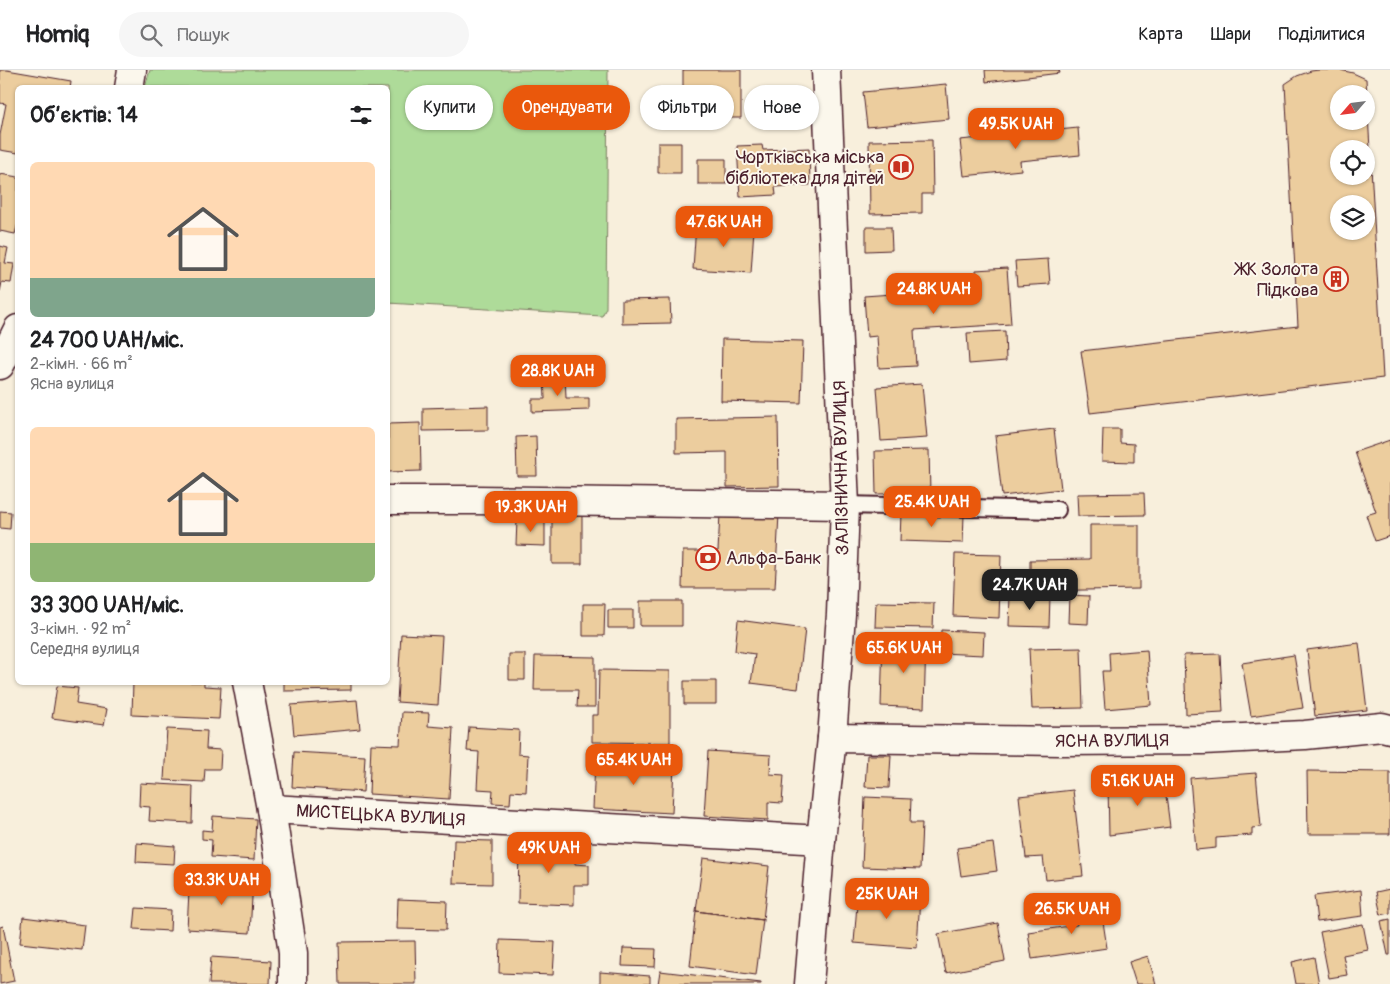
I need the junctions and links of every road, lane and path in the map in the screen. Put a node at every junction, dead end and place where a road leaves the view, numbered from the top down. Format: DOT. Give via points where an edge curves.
graph roads {
  1 [pos="132,70"];
  2 [pos="826,70"];
  3 [pos="130,85"];
  4 [pos="15,336"];
  5 [pos="0,365"];
  6 [pos="390,500"];
  7 [pos="845,505"];
  8 [pos="1057,510"];
  9 [pos="248,685"];
  10 [pos="1390,729"];
  11 [pos="832,738"];
  12 [pos="271,809"];
  13 [pos="821,840"];
  14 [pos="293,984"];
  15 [pos="810,984"];
  1 -- 3 [label="street"];
  2 -- 7 [label="street, ЗАЛІЗНИЧНА ВУЛИЦЯ"];
  4 -- 5 [label="street"];
  6 -- 7 [label="street"];
  7 -- 8 [label="lane"];
  7 -- 11 [label="street, ЗАЛІЗНИЧНА ВУЛИЦЯ"];
  9 -- 12 [label="street"];
  10 -- 11 [label="street, ЯСНА ВУЛИЦЯ" via="1203,740"];
  11 -- 13 [label="street, ЗАЛІЗНИЧНА ВУЛИЦЯ"];
  12 -- 13 [label="street, МИСТЕЦЬКА ВУЛИЦЯ"];
  12 -- 14 [label="street" via="293,953"];
  13 -- 15 [label="street, ЗАЛІЗНИЧНА ВУЛИЦЯ"];
}
